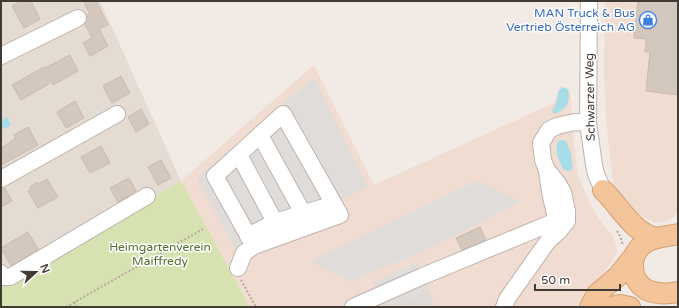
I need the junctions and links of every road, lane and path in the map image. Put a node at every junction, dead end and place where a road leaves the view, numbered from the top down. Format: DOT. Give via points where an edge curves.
graph roads {
  1 [pos="589,1"];
  2 [pos="78,18"];
  3 [pos="1,56"];
  4 [pos="117,114"];
  5 [pos="588,123"];
  6 [pos="260,135"];
  7 [pos="239,155"];
  8 [pos="1,179"];
  9 [pos="603,190"];
  10 [pos="147,196"];
  11 [pos="334,204"];
  12 [pos="303,213"];
  13 [pos="275,222"];
  14 [pos="558,226"];
  15 [pos="203,229"];
  16 [pos="616,231"];
  17 [pos="671,234"];
  18 [pos="251,241"];
  19 [pos="631,252"];
  20 [pos="238,268"];
  21 [pos="1,273"];
  22 [pos="676,293"];
  23 [pos="648,294"];
  24 [pos="74,302"];
  25 [pos="66,307"];
  26 [pos="77,307"];
  27 [pos="256,307"];
  28 [pos="353,307"];
  29 [pos="504,307"];
  30 [pos="590,307"];
  31 [pos="595,307"];
  32 [pos="611,307"];
  33 [pos="630,307"];
  1 -- 5 [label="street, Schwarzer Weg"];
  2 -- 3 [label="street"];
  4 -- 8 [label="street"];
  5 -- 9 [label="street, Schwarzer Weg" via="594,166"];
  5 -- 14 [label="street" via="575,122 557,126 549,130 541,143 543,160 563,192 567,211 567,221"];
  6 -- 7 [label="street"];
  6 -- 11 [label="street" via="284,114"];
  6 -- 12 [label="street"];
  7 -- 13 [label="street"];
  7 -- 18 [label="street" via="215,176"];
  9 -- 17 [label="main road" via="644,233"];
  9 -- 19 [label="main road" via="610,208 630,236"];
  10 -- 21 [label="street" via="10,277 3,277"];
  11 -- 12 [label="street"];
  11 -- 18 [label="street" via="340,215"];
  12 -- 13 [label="street"];
  13 -- 18 [label="street"];
  14 -- 28 [label="street" via="423,276"];
  14 -- 29 [label="street"];
  15 -- 24 [label="path"];
  16 -- 19 [label="path"];
  17 -- 19 [label="main road" via="646,242"];
  18 -- 20 [label="street"];
  19 -- 23 [label="main road" via="635,276"];
  19 -- 30 [label="main road" via="618,276 597,294"];
  20 -- 27 [label="path" via="236,272"];
  22 -- 23 [label="main road"];
  23 -- 31 [label="main road" via="633,284 611,293"];
  24 -- 25 [label="path"];
  24 -- 26 [label="path"];
  32 -- 33 [label="main road"];
}
